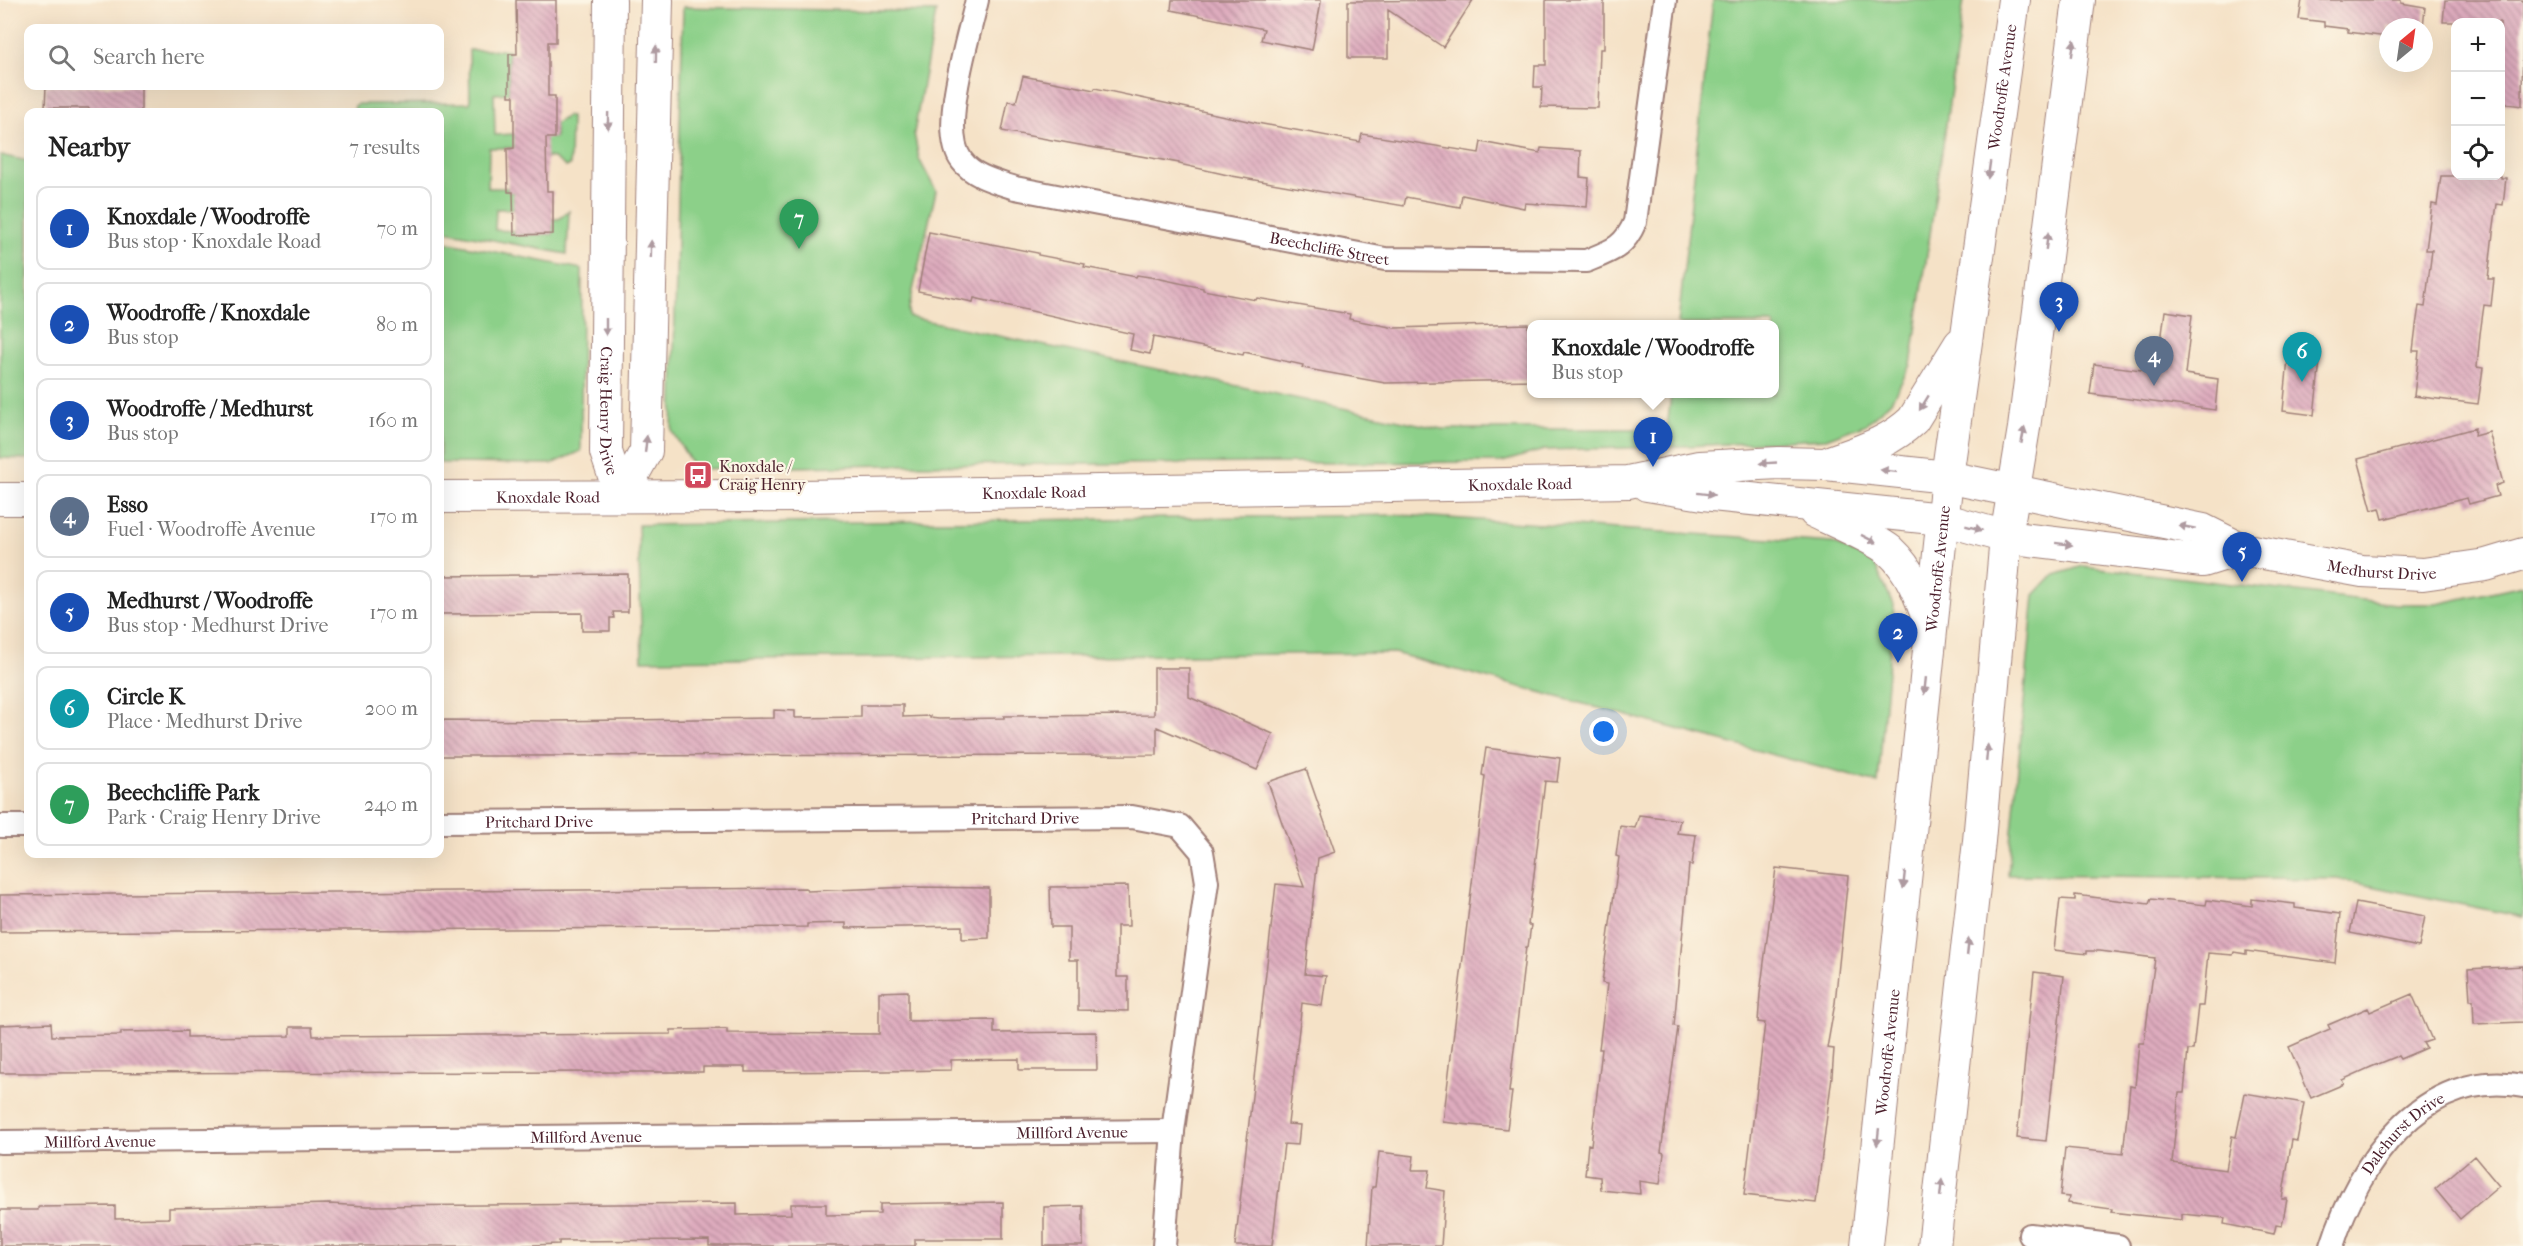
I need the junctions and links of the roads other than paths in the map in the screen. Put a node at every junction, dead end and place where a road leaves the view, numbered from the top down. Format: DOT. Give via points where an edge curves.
graph roads {
  1 [pos="610,0"];
  2 [pos="657,0"];
  3 [pos="977,0"];
  4 [pos="1665,0"];
  5 [pos="2014,0"];
  6 [pos="2079,0"];
  7 [pos="1966,335"];
  8 [pos="1826,464"];
  9 [pos="1947,477"];
  10 [pos="1628,482"];
  11 [pos="2013,492"];
  12 [pos="621,496"];
  13 [pos="444,497"];
  14 [pos="0,499"];
  15 [pos="24,499"];
  16 [pos="1798,503"];
  17 [pos="1942,519"];
  18 [pos="2006,537"];
  19 [pos="2241,549"];
  20 [pos="2523,554"];
  21 [pos="1931,628"];
  22 [pos="444,822"];
  23 [pos="24,825"];
  24 [pos="0,826"];
  25 [pos="2523,1086"];
  26 [pos="1173,1131"];
  27 [pos="0,1142"];
  28 [pos="2030,1235"];
  29 [pos="1164,1246"];
  30 [pos="1867,1246"];
  31 [pos="1934,1246"];
  32 [pos="2118,1246"];
  33 [pos="2332,1246"];
  1 -- 12 [label="street, Craig Henry Drive, one-way" via="606,452"];
  12 -- 2 [label="street, Craig Henry Drive, one-way" via="646,451"];
  3 -- 4 [label="street, Beechcliffe Street" via="952,131 962,162 985,178 1015,188 1385,259 1574,261 1586,261 1614,250 1629,238 1635,222"];
  5 -- 7 [label="street, Woodroffe Avenue, one-way"];
  11 -- 6 [label="street, one-way"];
  7 -- 8 [label="street, one-way" via="1908,426 1889,440"];
  7 -- 9 [label="street, Woodroffe Avenue"];
  9 -- 8 [label="street, Knoxdale Road, one-way"];
  8 -- 10 [label="street, Knoxdale Road, one-way" via="1699,467"];
  9 -- 11 [label="street, Knoxdale Road"];
  9 -- 17 [label="street, Woodroffe Avenue"];
  10 -- 12 [label="street, Knoxdale Road"];
  10 -- 16 [label="street, Knoxdale Road, one-way"];
  11 -- 18 [label="street"];
  19 -- 11 [label="street, Medhurst Drive, one-way" via="2203,530"];
  12 -- 13 [label="street, Knoxdale Road"];
  14 -- 15 [label="street"];
  16 -- 17 [label="street, Knoxdale Road"];
  16 -- 21 [label="street, one-way" via="1889,550 1906,570"];
  17 -- 18 [label="street, Knoxdale Road, one-way"];
  17 -- 21 [label="street, Woodroffe Avenue"];
  18 -- 19 [label="street, Medhurst Drive, one-way" via="2203,561"];
  31 -- 18 [label="street, one-way" via="1979,841"];
  19 -- 20 [label="street, Medhurst Drive" via="2362,571 2422,574 2486,565"];
  21 -- 30 [label="street, Woodroffe Avenue, one-way"];
  22 -- 26 [label="street, Pritchard Drive" via="1132,817 1180,826 1202,852 1207,882"];
  23 -- 24 [label="street"];
  25 -- 33 [label="street, Dalehurst Drive" via="2473,1085 2439,1097 2410,1117 2371,1161 2343,1212"];
  26 -- 27 [label="street, Millford Avenue"];
  26 -- 29 [label="street, Pritchard Drive"];
  28 -- 32 [label="street"];
}
